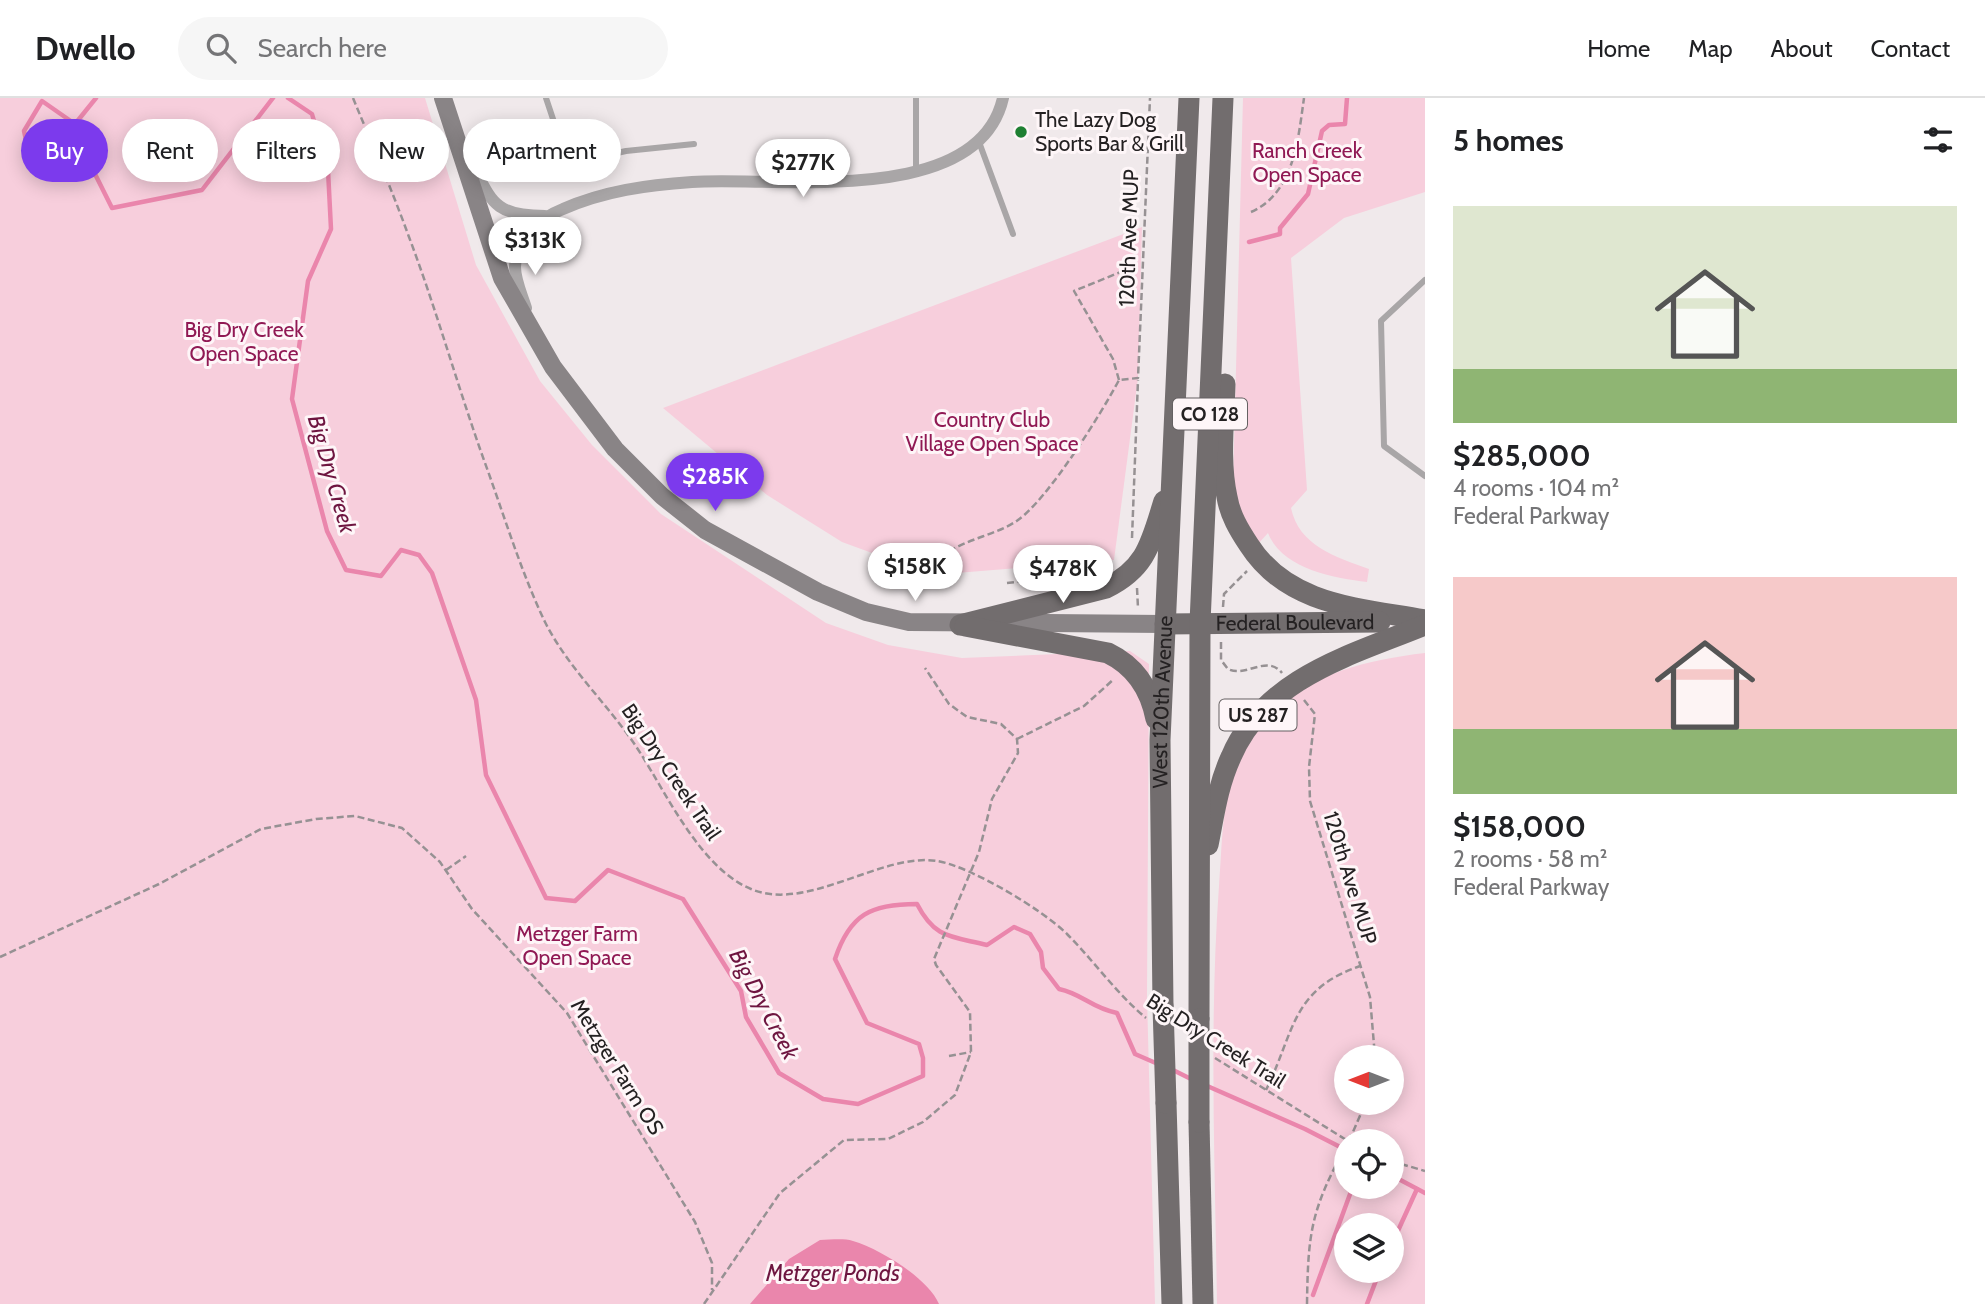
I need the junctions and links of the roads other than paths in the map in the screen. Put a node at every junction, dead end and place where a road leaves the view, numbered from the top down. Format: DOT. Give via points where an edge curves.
graph roads {
  1 [pos="443,98"];
  2 [pos="546,98"];
  3 [pos="916,98"];
  4 [pos="1003,98"];
  5 [pos="1177,98"];
  6 [pos="1189,98"];
  7 [pos="1214,98"];
  8 [pos="1223,98"];
  9 [pos="452,127"];
  10 [pos="979,142"];
  11 [pos="694,144"];
  12 [pos="1221,144"];
  13 [pos="916,171"];
  14 [pos="1187,184"];
  15 [pos="1219,206"];
  16 [pos="545,216"];
  17 [pos="1013,234"];
  18 [pos="1425,280"];
  19 [pos="535,338"];
  20 [pos="1173,472"];
  21 [pos="1425,476"];
  22 [pos="1425,622"];
  23 [pos="1200,623"];
  24 [pos="1166,624"];
  25 [pos="960,625"];
  26 [pos="1160,740"];
  27 [pos="1199,895"];
  28 [pos="1172,1304"];
  29 [pos="1203,1304"];
  1 -- 9 [label="main road"];
  2 -- 11 [label="lane" via="568,164 626,151"];
  3 -- 13 [label="lane"];
  4 -- 10 [label="street"];
  5 -- 14 [label="main road" via="1176,131"];
  6 -- 14 [label="main road, West 120th Avenue / CO 128"];
  7 -- 12 [label="main road"];
  8 -- 12 [label="main road, West 120th Avenue / CO 128"];
  9 -- 16 [label="street" via="494,204 511,214"];
  9 -- 19 [label="main road" via="502,278"];
  10 -- 13 [label="street"];
  10 -- 17 [label="lane"];
  12 -- 15 [label="main road, West 120th Avenue / CO 128"];
  13 -- 16 [label="street" via="853,183 694,181 637,187 589,198"];
  14 -- 20 [label="main road, West 120th Avenue / CO 128"];
  15 -- 22 [label="main road" via="1226,283 1224,458 1227,497 1236,525 1264,566 1282,582 1331,604"];
  15 -- 23 [label="main road, West 120th Avenue / CO 128"];
  16 -- 19 [label="street" via="520,245 515,266"];
  18 -- 21 [label="lane" via="1381,321 1384,446"];
  19 -- 25 [label="main road" via="615,449 705,530 771,568 866,611 909,622"];
  20 -- 24 [label="main road, West 120th Avenue / CO 128"];
  20 -- 25 [label="main road" via="1146,555 1124,580 1106,589"];
  22 -- 23 [label="main road, Federal Boulevard"];
  22 -- 27 [label="main road, US 287" via="1310,672 1290,684 1251,723 1231,755 1219,790"];
  23 -- 24 [label="main road, Federal Boulevard"];
  23 -- 27 [label="main road, West 120th Avenue / US 287"];
  24 -- 25 [label="main road"];
  24 -- 26 [label="main road, West 120th Avenue"];
  25 -- 26 [label="main road" via="1108,653 1121,660 1142,680"];
  26 -- 28 [label="main road, West 120th Avenue, bridge" via="1155,1012 1166,1102"];
  27 -- 29 [label="main road, West 120th Avenue / US 287, bridge"];
}
